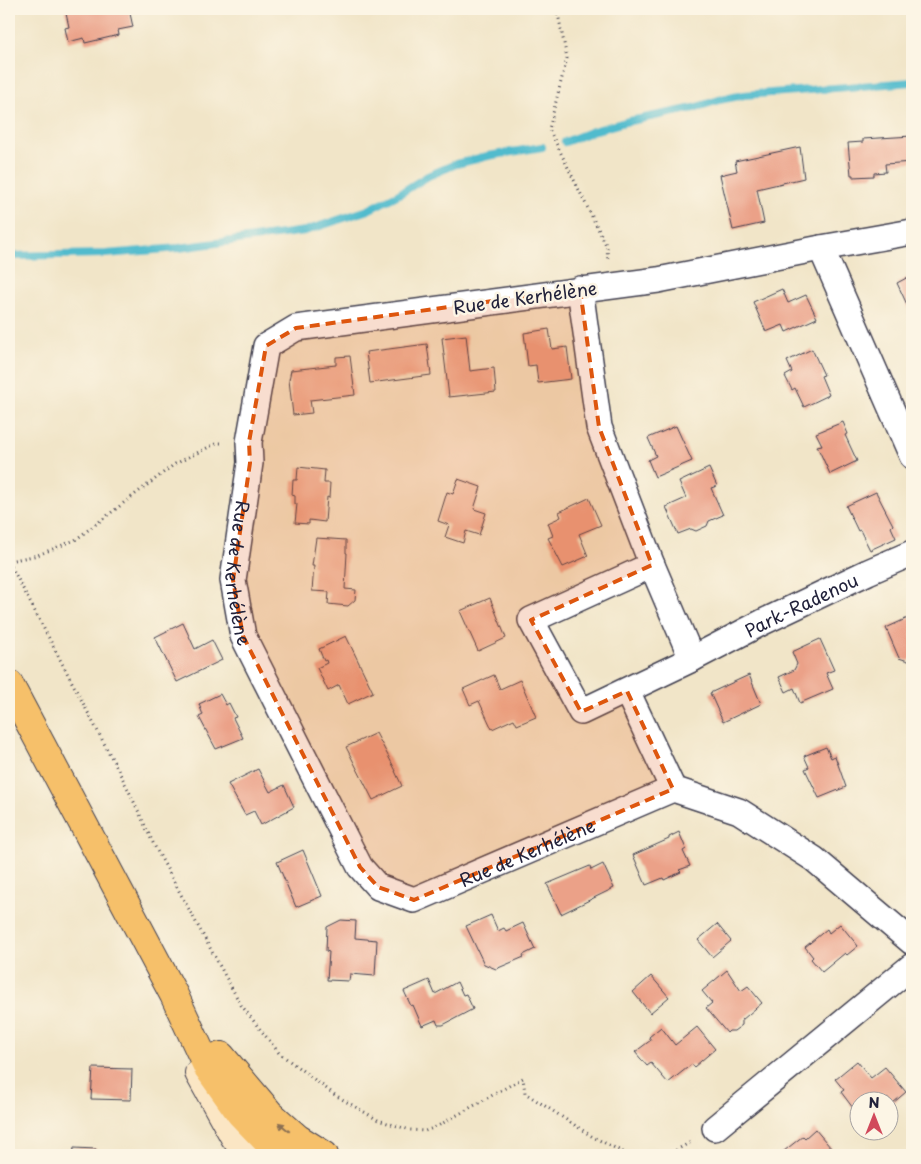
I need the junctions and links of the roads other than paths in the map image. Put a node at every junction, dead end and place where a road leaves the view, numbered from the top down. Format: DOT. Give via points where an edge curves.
graph roads {
  1 [pos="912,232"];
  2 [pos="821,248"];
  3 [pos="580,289"];
  4 [pos="912,456"];
  5 [pos="912,553"];
  6 [pos="652,565"];
  7 [pos="692,658"];
  8 [pos="9,684"];
  9 [pos="627,691"];
  10 [pos="673,790"];
  11 [pos="912,942"];
  12 [pos="912,966"];
  13 [pos="174,995"];
  14 [pos="715,1128"];
  15 [pos="248,1155"];
  16 [pos="285,1155"];
  17 [pos="324,1155"];
  1 -- 2 [label="street, Rue de Kerhélène"];
  2 -- 3 [label="street, Rue de Kerhélène" via="658,280"];
  2 -- 4 [label="street"];
  3 -- 6 [label="street" via="599,426"];
  3 -- 10 [label="street, Rue de Kerhélène" via="296,328 266,346 249,442 250,463 234,580 243,636 360,867 378,886 414,900"];
  5 -- 7 [label="street, Park-Radenou"];
  6 -- 7 [label="street"];
  6 -- 9 [label="street, Park-Radenou" via="532,620 581,712"];
  7 -- 9 [label="street, Park-Radenou"];
  8 -- 13 [label="main road"];
  9 -- 10 [label="street"];
  10 -- 11 [label="street" via="739,811 814,858"];
  12 -- 14 [label="street"];
  13 -- 15 [label="main road" via="194,1062 234,1136"];
  13 -- 16 [label="main road" via="208,1068 240,1113"];
  17 -- 13 [label="main road, one-way" via="297,1138 270,1114"];
}
